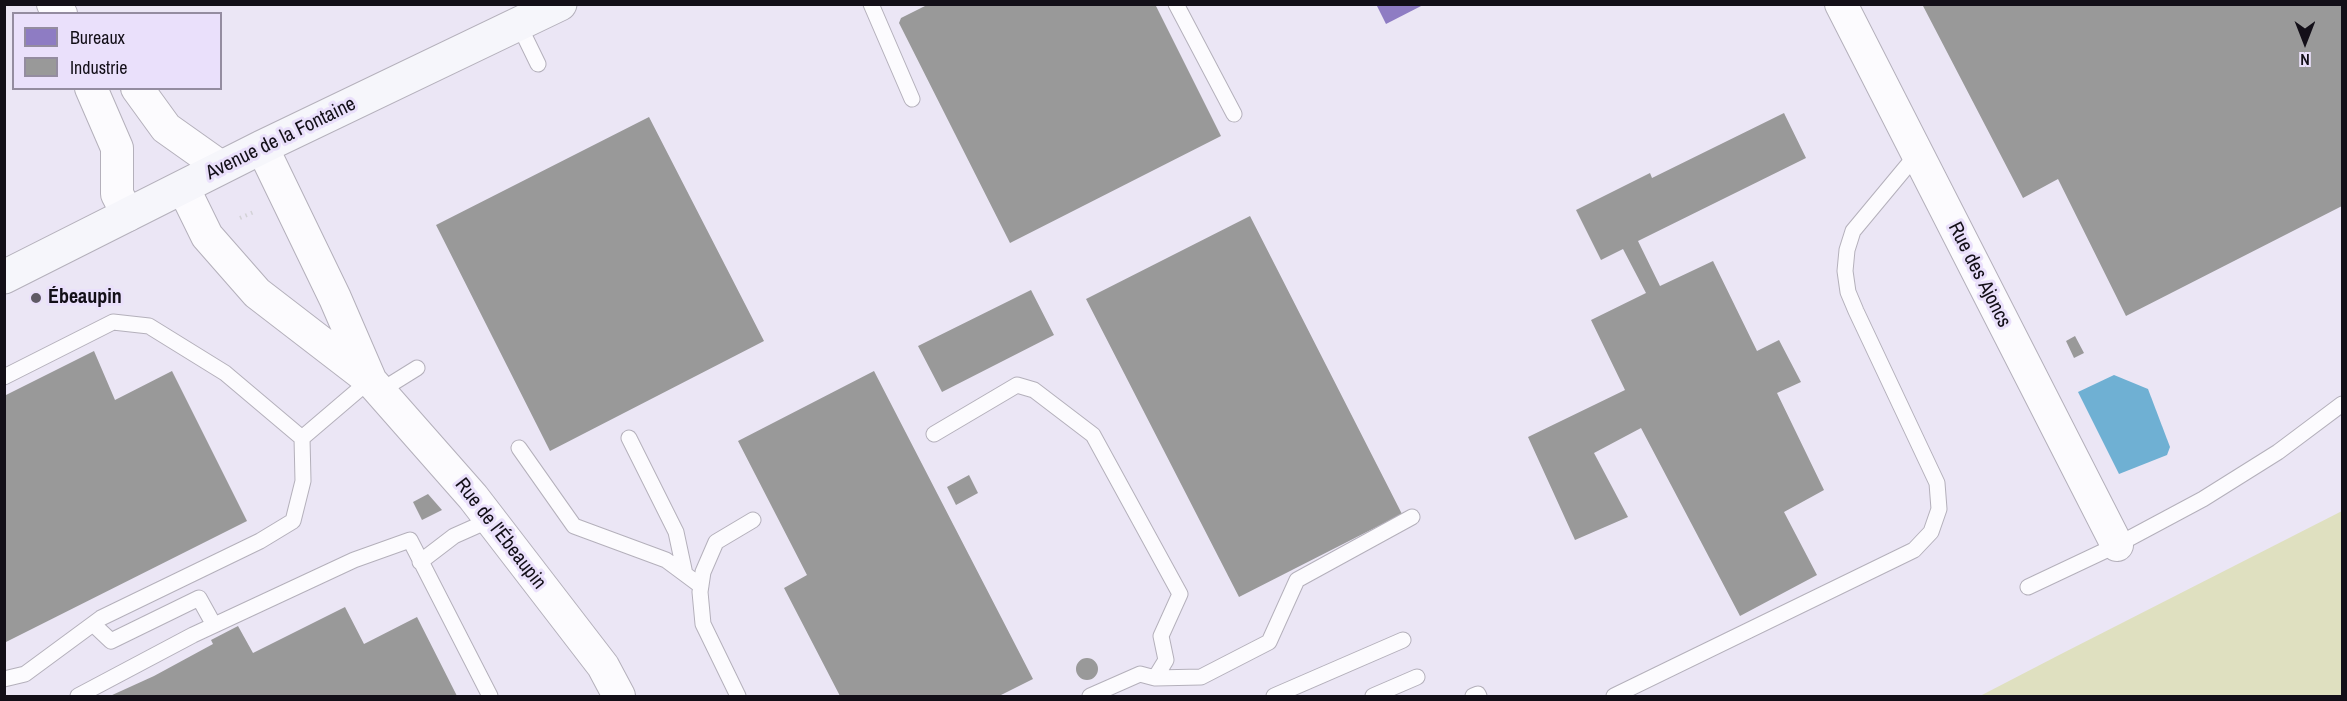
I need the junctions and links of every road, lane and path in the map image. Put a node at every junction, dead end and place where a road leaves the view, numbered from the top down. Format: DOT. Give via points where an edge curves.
graph roads {
  1 [pos="560,4"];
  2 [pos="871,4"];
  3 [pos="1176,4"];
  4 [pos="1841,4"];
  5 [pos="519,25"];
  6 [pos="538,64"];
  7 [pos="92,90"];
  8 [pos="138,90"];
  9 [pos="912,99"];
  10 [pos="1234,114"];
  11 [pos="262,147"];
  12 [pos="1917,154"];
  13 [pos="221,167"];
  14 [pos="183,187"];
  15 [pos="262,208"];
  16 [pos="128,215"];
  17 [pos="240,218"];
  18 [pos="4,277"];
  19 [pos="417,368"];
  20 [pos="4,377"];
  21 [pos="375,385"];
  22 [pos="2343,404"];
  23 [pos="934,434"];
  24 [pos="302,438"];
  25 [pos="629,438"];
  26 [pos="519,448"];
  27 [pos="1412,517"];
  28 [pos="490,520"];
  29 [pos="753,520"];
  30 [pos="2117,545"];
  31 [pos="420,562"];
  32 [pos="685,574"];
  33 [pos="701,586"];
  34 [pos="2028,587"];
  35 [pos="93,624"];
  36 [pos="214,625"];
  37 [pos="1403,640"];
  38 [pos="1417,677"];
  39 [pos="1155,678"];
  40 [pos="4,679"];
  41 [pos="78,696"];
  42 [pos="490,696"];
  43 [pos="620,696"];
  44 [pos="738,696"];
  45 [pos="1090,696"];
  46 [pos="1274,696"];
  47 [pos="1373,696"];
  48 [pos="1473,696"];
  49 [pos="1479,696"];
  50 [pos="1614,696"];
  1 -- 5 [label="street, Avenue de la Fontaine"];
  2 -- 9 [label="lane"];
  3 -- 10 [label="lane"];
  4 -- 12 [label="street, Rue des Ajoncs"];
  5 -- 6 [label="lane"];
  5 -- 11 [label="street, Avenue de la Fontaine"];
  7 -- 16 [label="street" via="117,148 117,195"];
  8 -- 13 [label="street" via="166,128"];
  11 -- 13 [label="street, Avenue de la Fontaine"];
  11 -- 21 [label="street, Rue de l'Ébeaupin"];
  12 -- 30 [label="street, Rue des Ajoncs"];
  12 -- 50 [label="lane" via="1853,231 1845,271 1856,311 1937,483 1939,508 1931,532 1914,550"];
  13 -- 14 [label="street, Avenue de la Fontaine"];
  14 -- 16 [label="street, Avenue de la Fontaine"];
  14 -- 21 [label="street, Rue de l'Ébeaupin" via="207,236 257,293"];
  15 -- 17 [label="path"];
  16 -- 18 [label="street, Avenue de la Fontaine"];
  19 -- 21 [label="lane"];
  20 -- 24 [label="lane" via="113,322 149,326 225,373"];
  21 -- 24 [label="lane"];
  21 -- 28 [label="street, Rue de l'Ébeaupin"];
  22 -- 30 [label="lane" via="2260,464"];
  23 -- 39 [label="lane" via="1017,385 1034,390 1093,435 1180,594 1161,636 1166,660"];
  24 -- 35 [label="lane" via="303,481 293,521"];
  25 -- 32 [label="lane" via="676,532"];
  26 -- 32 [label="lane" via="574,526 666,560"];
  27 -- 39 [label="lane" via="1297,580 1269,642 1201,677"];
  28 -- 31 [label="lane" via="454,536"];
  28 -- 43 [label="street, Rue de l'Ébeaupin" via="603,666"];
  29 -- 33 [label="lane" via="716,542"];
  30 -- 34 [label="lane"];
  31 -- 36 [label="lane" via="410,540 354,560"];
  31 -- 42 [label="lane"];
  32 -- 33 [label="lane"];
  33 -- 44 [label="lane" via="703,624"];
  35 -- 36 [label="lane" via="111,641 199,598"];
  35 -- 40 [label="lane" via="25,674"];
  36 -- 41 [label="lane"];
  37 -- 46 [label="lane"];
  38 -- 47 [label="lane"];
  39 -- 45 [label="lane" via="1140,674"];
  48 -- 49 [label="lane"];
}
